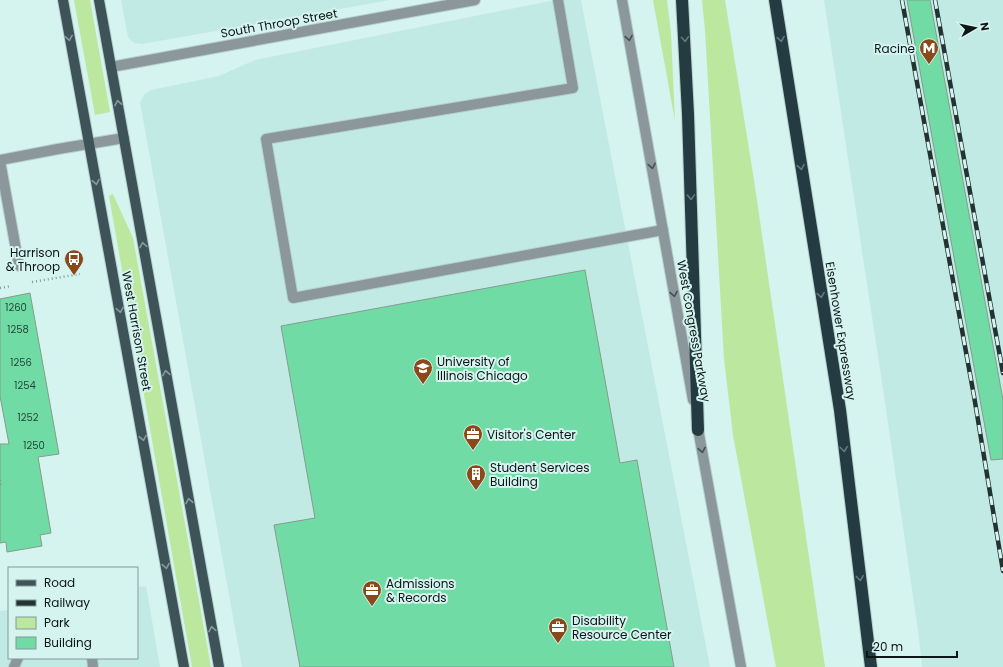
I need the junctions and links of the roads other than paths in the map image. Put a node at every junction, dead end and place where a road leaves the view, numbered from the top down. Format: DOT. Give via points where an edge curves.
graph roads {
  1 [pos="62,0"];
  2 [pos="99,0"];
  3 [pos="476,0"];
  4 [pos="558,0"];
  5 [pos="622,0"];
  6 [pos="682,0"];
  7 [pos="775,0"];
  8 [pos="111,67"];
  9 [pos="124,138"];
  10 [pos="89,144"];
  11 [pos="0,160"];
  12 [pos="663,230"];
  13 [pos="19,266"];
  14 [pos="698,430"];
  15 [pos="184,667"];
  16 [pos="219,667"];
  17 [pos="741,667"];
  18 [pos="871,667"];
  1 -- 10 [label="main road, West Harrison Street, one-way"];
  2 -- 8 [label="main road, West Harrison Street"];
  3 -- 8 [label="street, South Throop Street"];
  4 -- 12 [label="street" via="573,88 266,139 294,298"];
  5 -- 12 [label="street, West Congress Parkway, one-way"];
  6 -- 14 [label="highway, one-way" via="689,122"];
  7 -- 18 [label="highway, Eisenhower Expressway, one-way" via="840,410"];
  9 -- 8 [label="main road, West Harrison Street, one-way"];
  9 -- 10 [label="street"];
  16 -- 9 [label="main road, West Harrison Street, one-way"];
  10 -- 11 [label="street"];
  10 -- 15 [label="main road, West Harrison Street, one-way"];
  11 -- 13 [label="street"];
  12 -- 14 [label="street, West Congress Parkway, one-way"];
  14 -- 17 [label="street, West Congress Parkway, one-way"];
}
